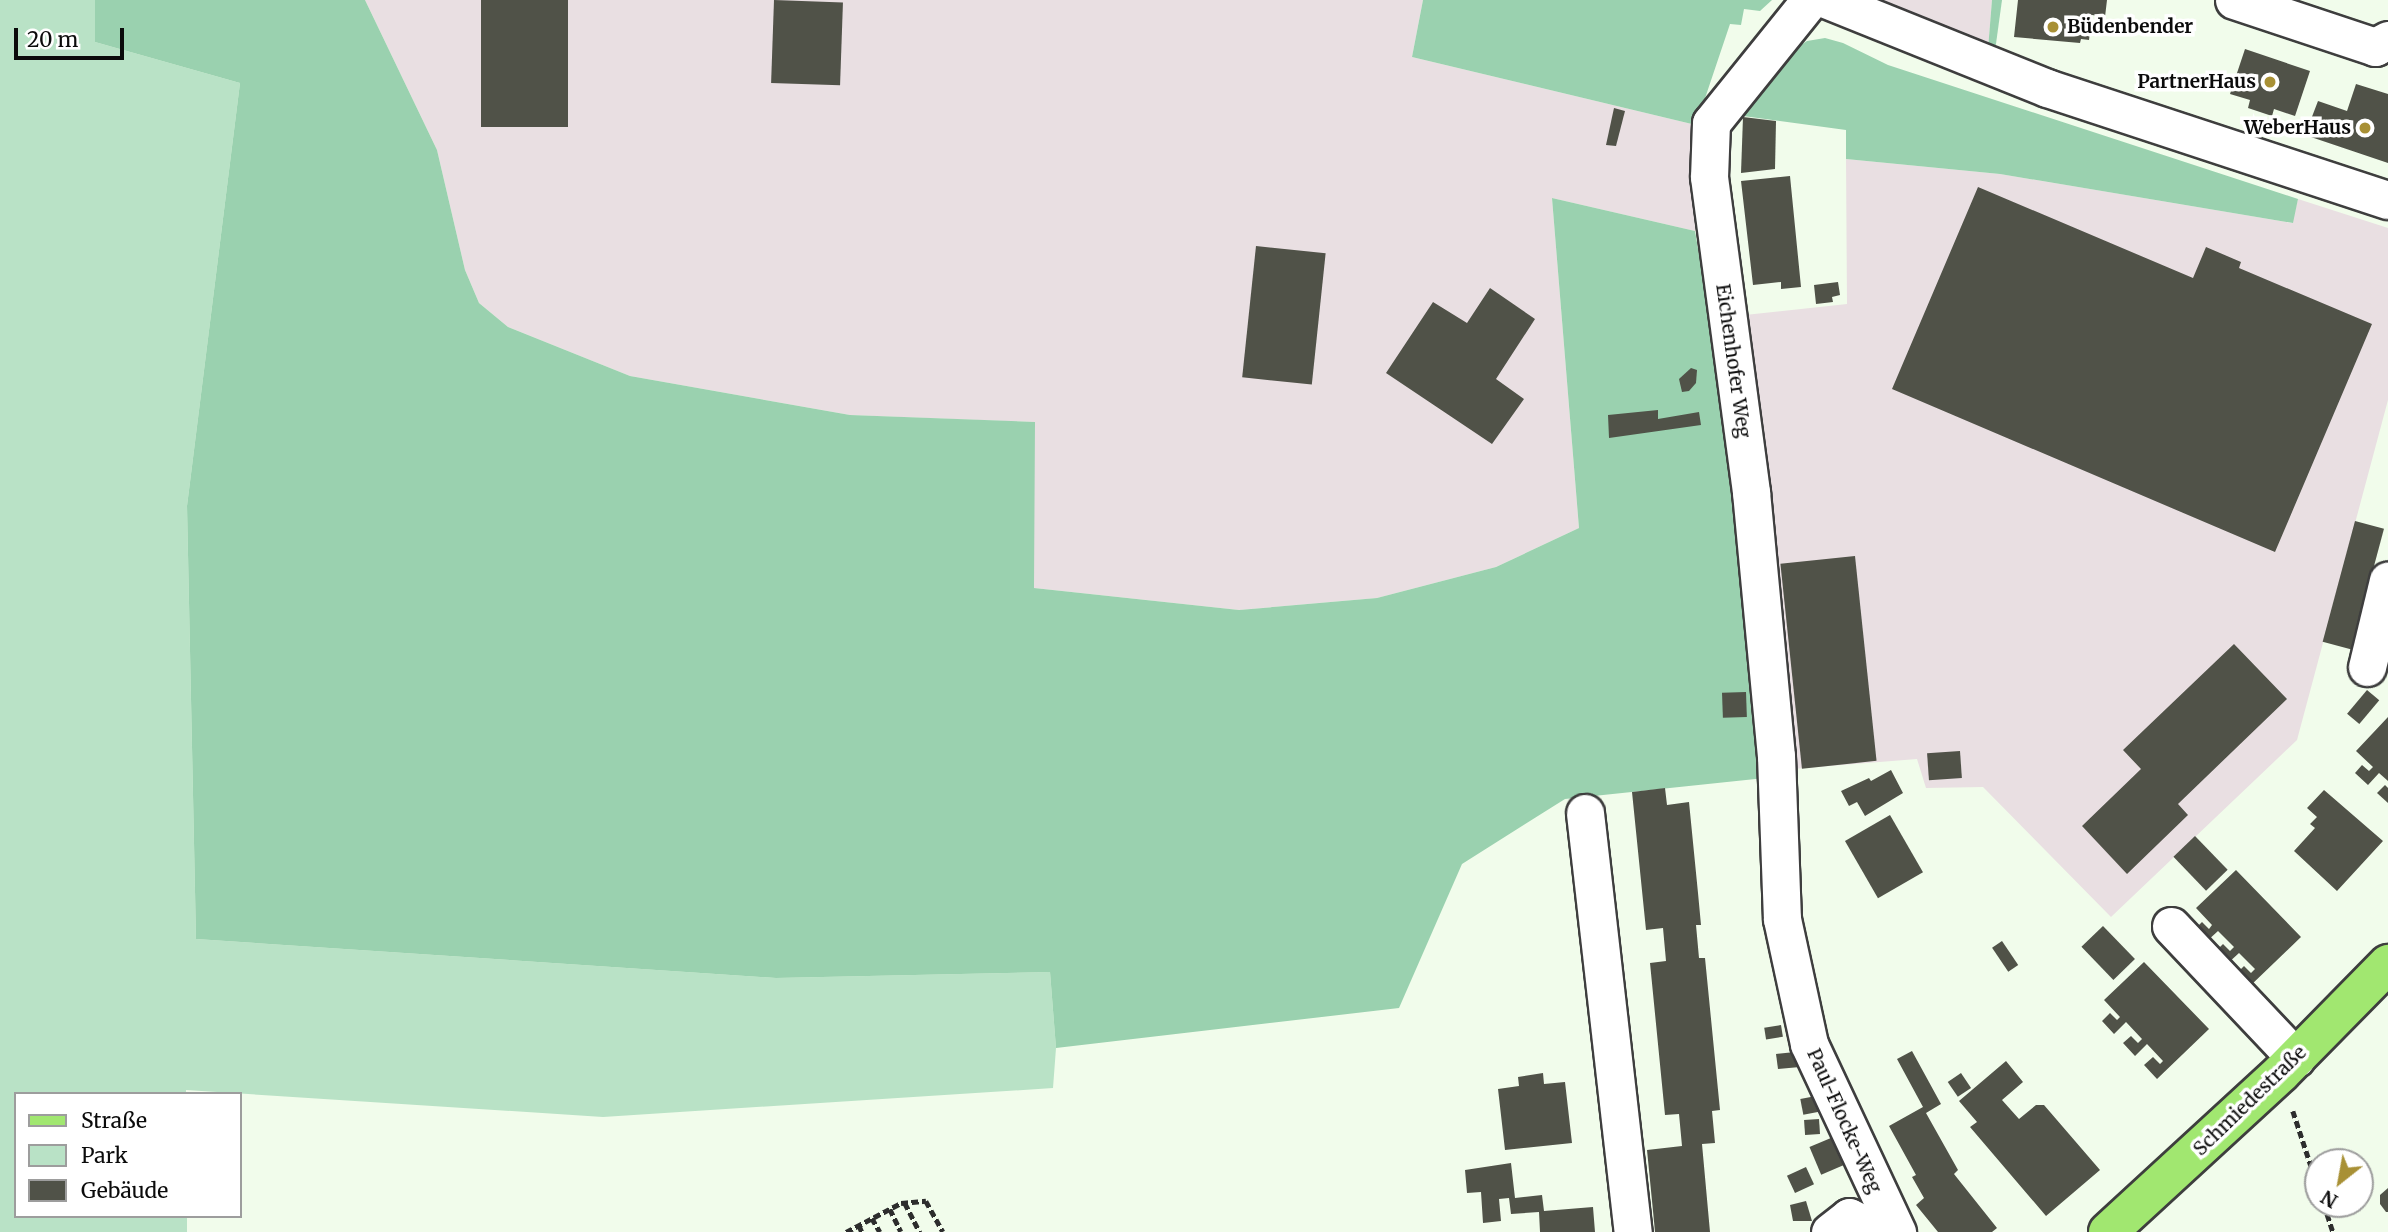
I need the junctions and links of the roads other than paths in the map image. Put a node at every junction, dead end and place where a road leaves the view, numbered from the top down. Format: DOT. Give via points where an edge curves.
graph roads {
  1 [pos="1810,0"];
  2 [pos="1828,0"];
  3 [pos="2234,0"];
  4 [pos="1902,15"];
  5 [pos="2388,40"];
  6 [pos="2388,201"];
  7 [pos="2388,580"];
  8 [pos="2376,652"];
  9 [pos="1776,756"];
  10 [pos="1586,813"];
  11 [pos="2171,926"];
  12 [pos="2388,964"];
  13 [pos="2289,1065"];
  14 [pos="1633,1232"];
  15 [pos="1830,1232"];
  16 [pos="1867,1232"];
  17 [pos="1896,1232"];
  18 [pos="2108,1232"];
  1 -- 9 [label="street, Eichenhofer Weg" via="1711,123 1709,177 1751,492"];
  2 -- 4 [label="street"];
  3 -- 5 [label="street" via="2375,47"];
  4 -- 6 [label="street" via="2047,88"];
  7 -- 8 [label="street"];
  9 -- 17 [label="street, Paul-Flocke-Weg" via="1782,919 1809,1044"];
  10 -- 14 [label="street"];
  11 -- 13 [label="street"];
  12 -- 13 [label="main road, Schmiedestraße"];
  13 -- 18 [label="main road, Schmiedestraße"];
  15 -- 16 [label="street" via="1849,1217 1863,1224"];
}
